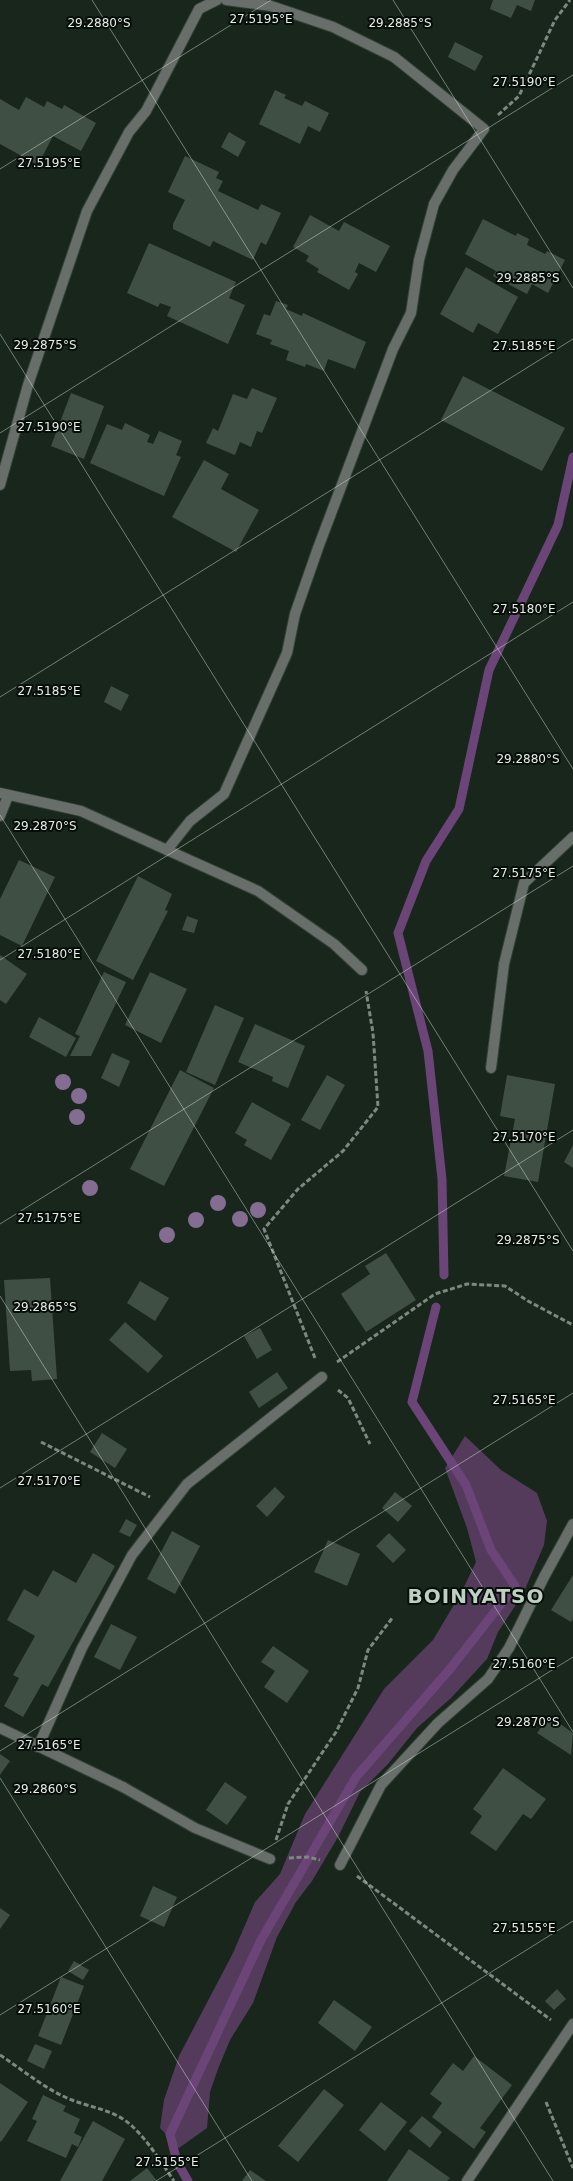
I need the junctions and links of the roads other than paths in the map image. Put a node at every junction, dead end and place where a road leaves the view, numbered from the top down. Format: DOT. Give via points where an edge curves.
graph roads {
  1 [pos="217,0"];
  2 [pos="226,0"];
  3 [pos="0,485"];
  4 [pos="4,794"];
  5 [pos="0,816"];
  6 [pos="573,838"];
  7 [pos="168,850"];
  8 [pos="362,970"];
  9 [pos="491,1068"];
  10 [pos="322,1377"];
  11 [pos="573,1524"];
  12 [pos="0,1728"];
  13 [pos="38,1747"];
  14 [pos="270,1859"];
  15 [pos="340,1865"];
  16 [pos="573,2024"];
  17 [pos="467,2181"];
  1 -- 3 [label="street" via="199,10 146,111 129,132 87,211 28,385"];
  2 -- 7 [label="street" via="280,8 333,26 394,57 484,128 453,170 434,204 419,260 411,313 393,349 318,548 294,614 287,653 224,794 190,821"];
  4 -- 5 [label="street"];
  4 -- 7 [label="street" via="80,811"];
  6 -- 9 [label="street" via="524,884 504,964"];
  7 -- 8 [label="street" via="258,891 334,944"];
  10 -- 13 [label="street" via="187,1484 169,1506 132,1555 104,1606"];
  11 -- 15 [label="street" via="509,1648 488,1678 438,1723 381,1785"];
  12 -- 13 [label="street"];
  13 -- 14 [label="street" via="123,1787 195,1828"];
  16 -- 17 [label="street"];
}
